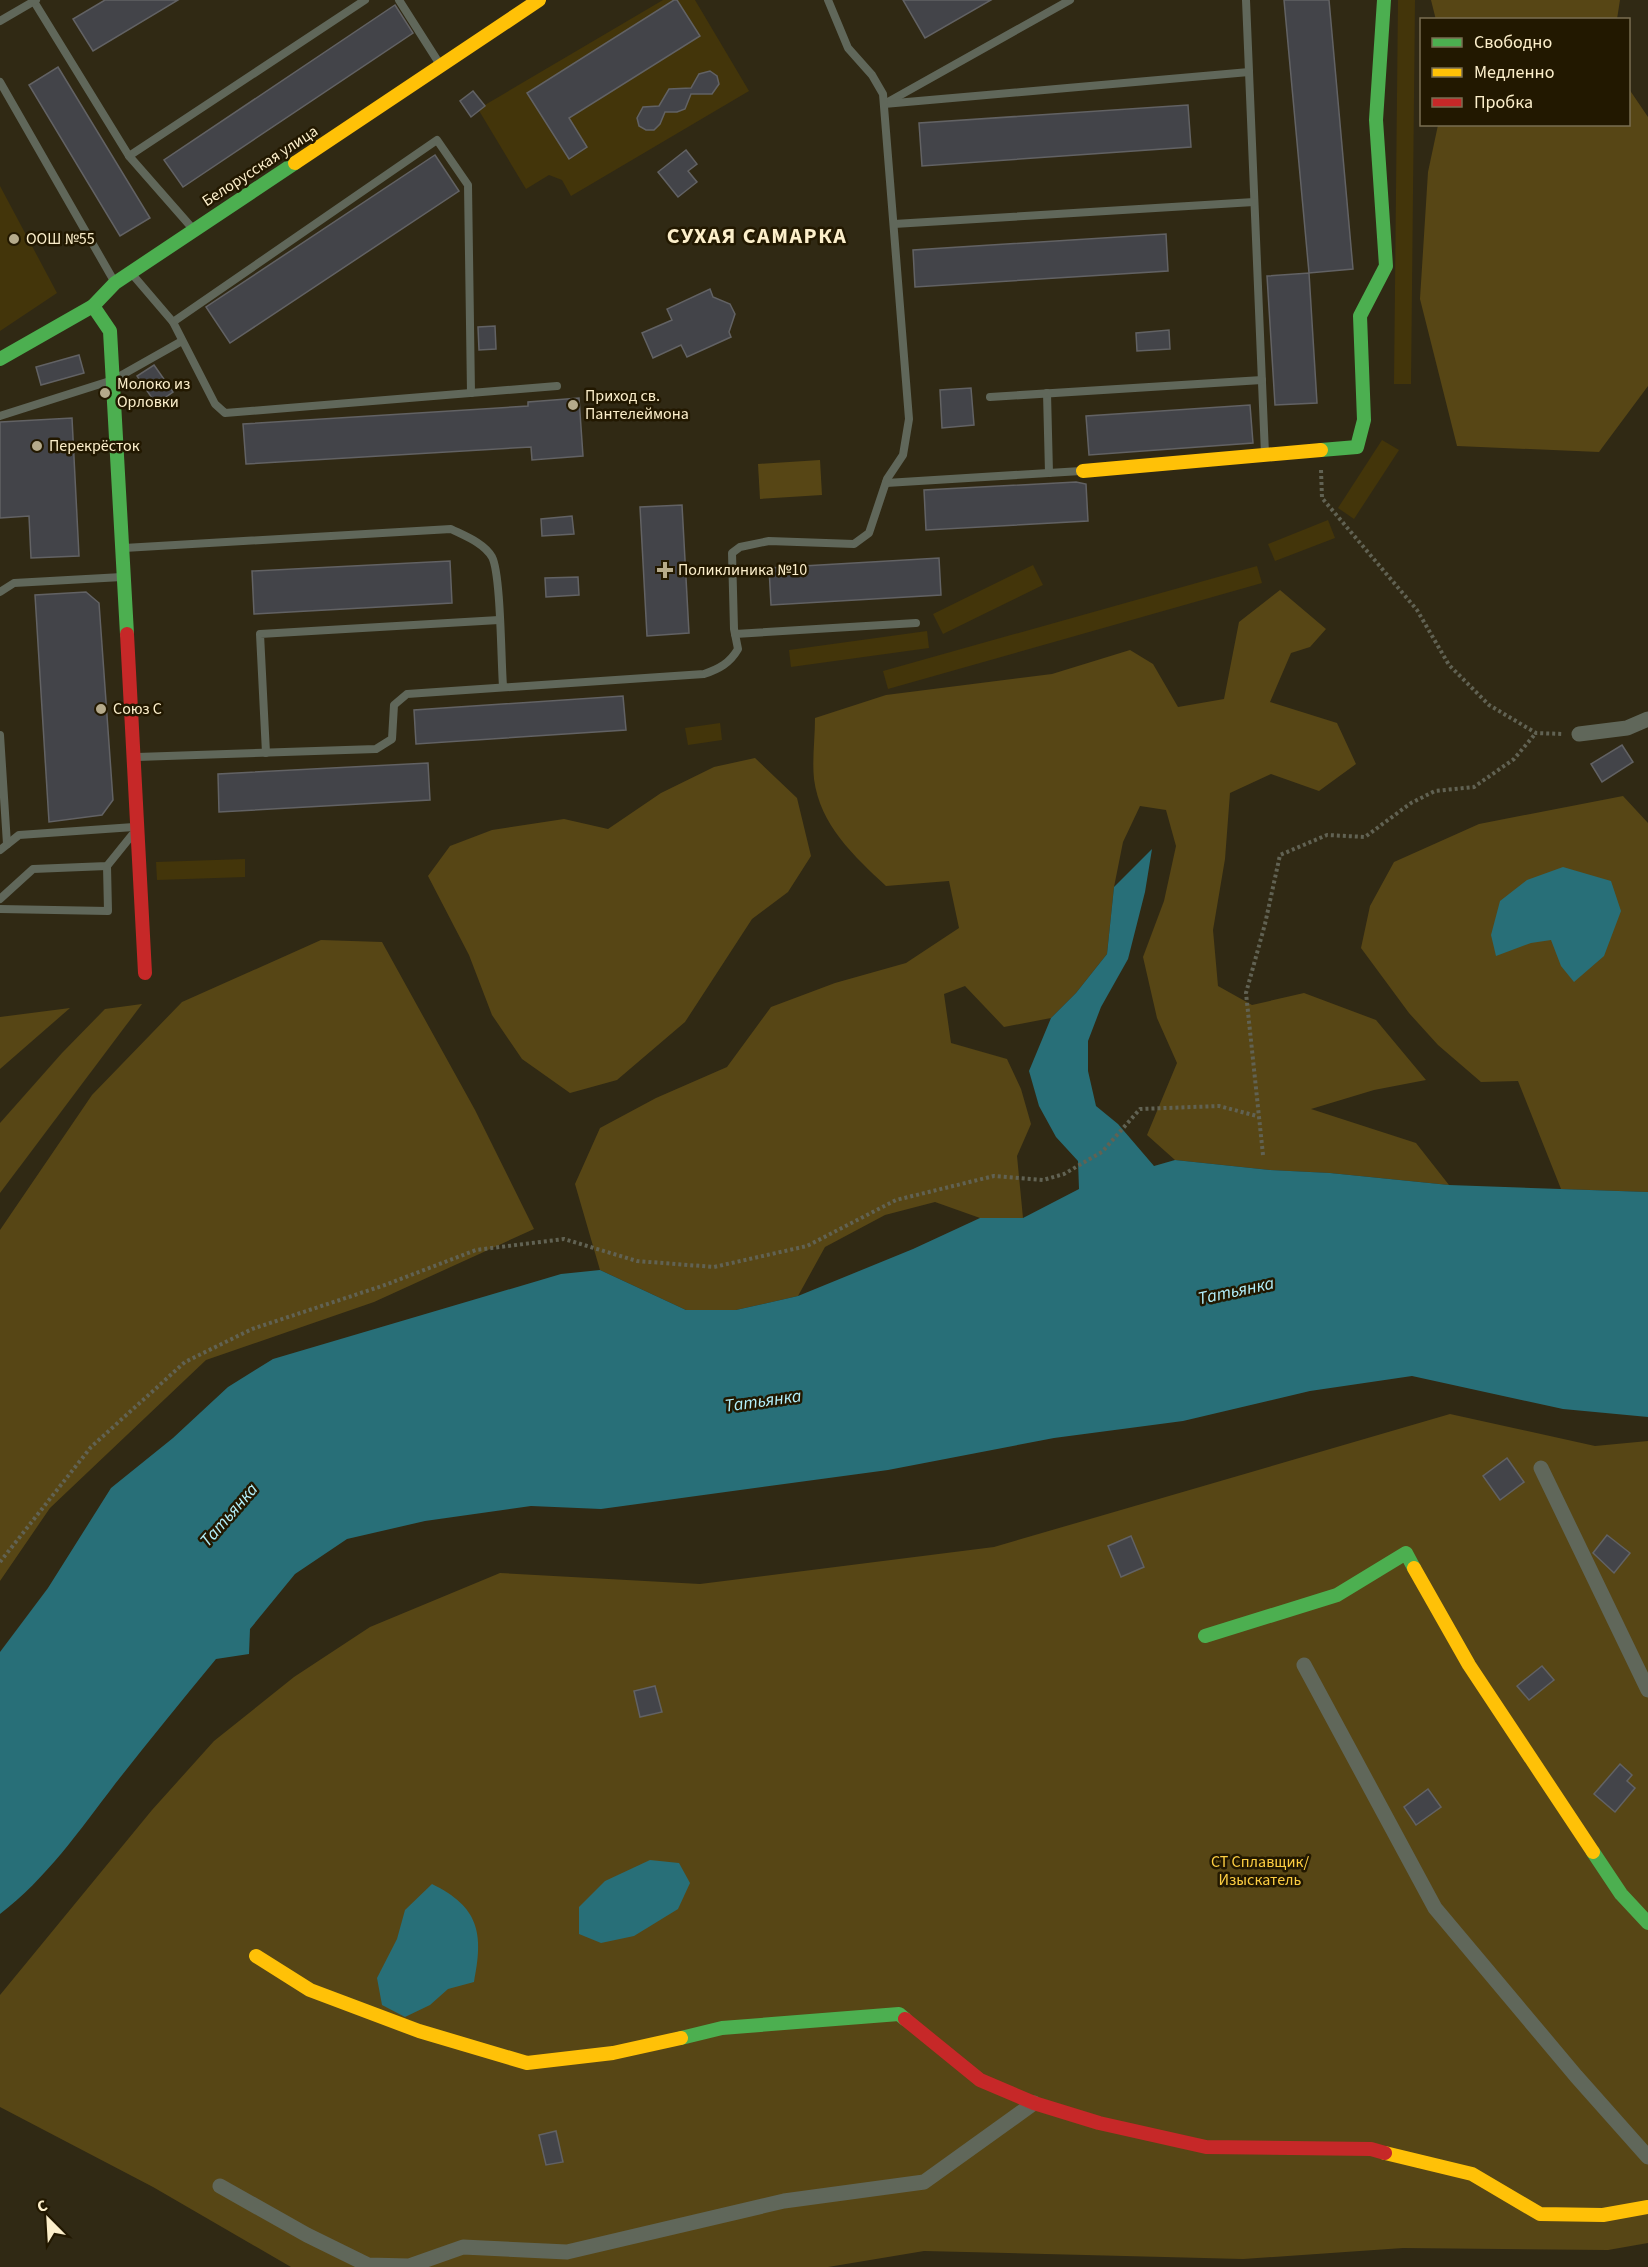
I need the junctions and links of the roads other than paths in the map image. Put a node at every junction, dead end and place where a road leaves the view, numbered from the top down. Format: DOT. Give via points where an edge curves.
graph roads {
  1 [pos="35,0"];
  2 [pos="365,0"];
  3 [pos="399,0"];
  4 [pos="539,0"];
  5 [pos="828,0"];
  6 [pos="1070,0"];
  7 [pos="1245,0"];
  8 [pos="1384,0"];
  9 [pos="0,21"];
  10 [pos="442,66"];
  11 [pos="1249,72"];
  12 [pos="0,82"];
  13 [pos="884,104"];
  14 [pos="129,156"];
  15 [pos="1254,202"];
  16 [pos="894,224"];
  17 [pos="194,230"];
  18 [pos="131,273"];
  19 [pos="115,283"];
  20 [pos="93,306"];
  21 [pos="173,322"];
  22 [pos="182,341"];
  23 [pos="0,359"];
  24 [pos="112,380"];
  25 [pos="1262,380"];
  26 [pos="557,386"];
  27 [pos="471,393"];
  28 [pos="1047,393"];
  29 [pos="990,397"];
  30 [pos="0,417"];
  31 [pos="1265,455"];
  32 [pos="1083,471"];
  33 [pos="1049,473"];
  34 [pos="886,483"];
  35 [pos="123,548"];
  36 [pos="124,577"];
  37 [pos="0,592"];
  38 [pos="499,620"];
  39 [pos="916,623"];
  40 [pos="735,634"];
  41 [pos="503,686"];
  42 [pos="1648,719"];
  43 [pos="1579,734"];
  44 [pos="0,735"];
  45 [pos="266,753"];
  46 [pos="135,757"];
  47 [pos="138,827"];
  48 [pos="4,847"];
  49 [pos="107,866"];
  50 [pos="0,899"];
  51 [pos="0,909"];
  52 [pos="145,973"];
  53 [pos="1541,1468"];
  54 [pos="1205,1636"];
  55 [pos="1304,1665"];
  56 [pos="1648,1690"];
  57 [pos="1648,1923"];
  58 [pos="256,1956"];
  59 [pos="1034,2103"];
  60 [pos="1648,2157"];
  61 [pos="220,2186"];
  62 [pos="1648,2207"];
  1 -- 9 [label="lane"];
  1 -- 14 [label="lane"];
  2 -- 14 [label="lane"];
  3 -- 10 [label="lane"];
  4 -- 10 [label="street, Белорусская улица"];
  5 -- 13 [label="lane" via="848,48 872,75"];
  6 -- 13 [label="lane"];
  7 -- 11 [label="lane"];
  8 -- 31 [label="street" via="1376,120 1386,266 1360,316 1364,420 1357,447"];
  10 -- 17 [label="street, Белорусская улица"];
  11 -- 13 [label="lane"];
  11 -- 15 [label="lane"];
  12 -- 19 [label="lane"];
  13 -- 16 [label="lane"];
  14 -- 17 [label="lane"];
  15 -- 16 [label="lane"];
  15 -- 25 [label="lane"];
  16 -- 34 [label="lane" via="909,418 903,455"];
  17 -- 18 [label="street, Белорусская улица"];
  18 -- 19 [label="street, Белорусская улица"];
  18 -- 21 [label="lane"];
  19 -- 20 [label="street, Белорусская улица"];
  20 -- 23 [label="street, Белорусская улица"];
  20 -- 24 [label="street" via="110,331"];
  21 -- 22 [label="lane"];
  21 -- 27 [label="lane" via="437,140 468,185"];
  22 -- 24 [label="lane"];
  22 -- 27 [label="lane" via="215,404 225,413"];
  24 -- 30 [label="lane"];
  24 -- 35 [label="street"];
  25 -- 28 [label="lane"];
  25 -- 31 [label="lane"];
  26 -- 27 [label="lane"];
  28 -- 29 [label="lane"];
  28 -- 33 [label="lane"];
  31 -- 32 [label="street"];
  32 -- 33 [label="lane"];
  33 -- 34 [label="lane"];
  34 -- 40 [label="lane" via="869,533 854,544 769,541 732,553"];
  35 -- 36 [label="street"];
  35 -- 38 [label="lane" via="451,529 478,543 493,558"];
  36 -- 37 [label="lane" via="14,584"];
  36 -- 46 [label="street"];
  38 -- 41 [label="lane"];
  38 -- 45 [label="lane" via="260,634"];
  39 -- 40 [label="lane"];
  40 -- 41 [label="lane" via="738,649 732,660 704,674"];
  41 -- 45 [label="lane" via="406,693 394,705 392,739 376,749"];
  42 -- 43 [label="street" via="1627,728"];
  44 -- 48 [label="lane"];
  45 -- 46 [label="lane"];
  46 -- 47 [label="street"];
  47 -- 48 [label="lane" via="20,835"];
  47 -- 49 [label="lane"];
  47 -- 52 [label="street"];
  49 -- 50 [label="lane" via="33,869"];
  49 -- 51 [label="lane" via="108,911"];
  53 -- 56 [label="street"];
  54 -- 57 [label="street" via="1337,1595 1406,1554 1469,1665 1621,1894"];
  55 -- 60 [label="street" via="1435,1908"];
  58 -- 59 [label="street" via="310,1990 419,2031 527,2063 613,2053 722,2028 899,2014 980,2080"];
  59 -- 61 [label="street" via="924,2182 784,2201 567,2252 462,2247 409,2266 368,2265"];
  59 -- 62 [label="street" via="1099,2123 1206,2147 1371,2149 1472,2174 1540,2214 1603,2215"];
}
